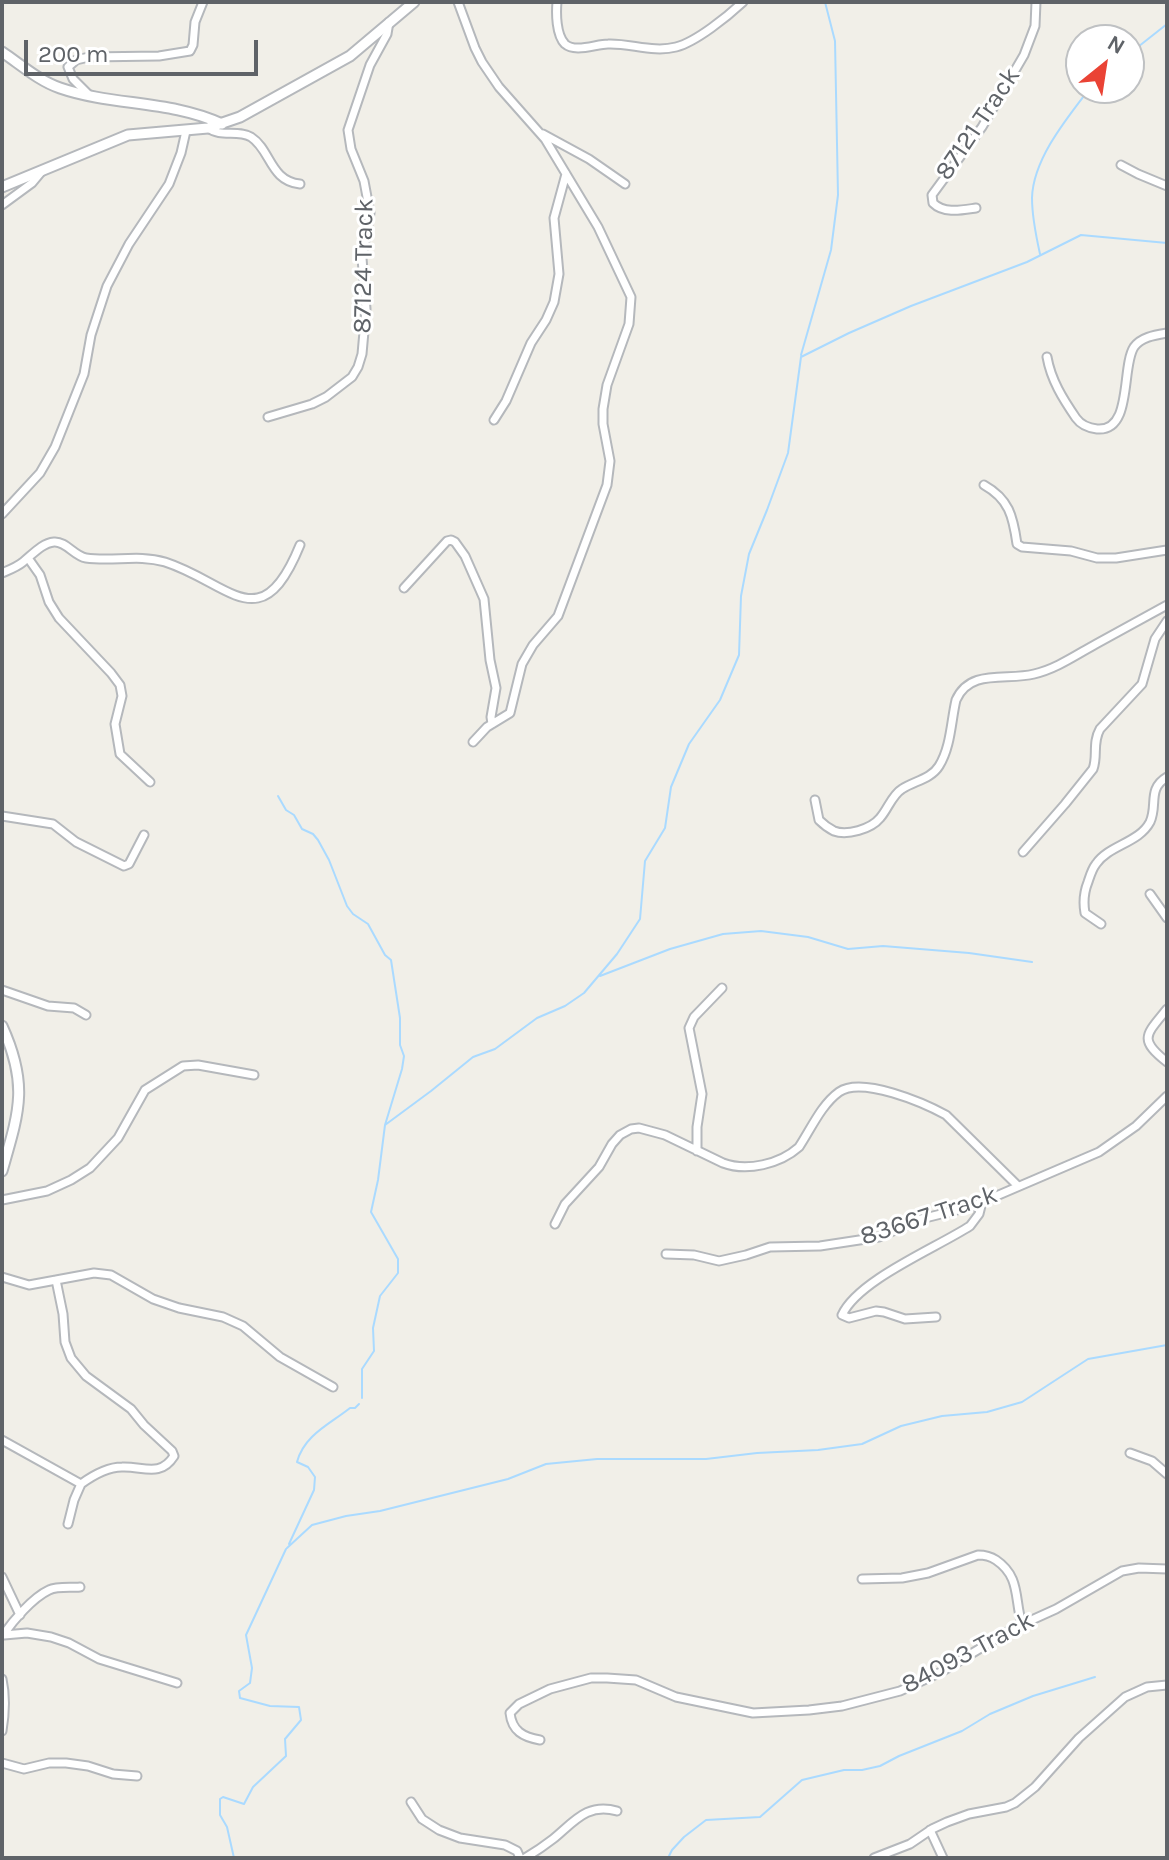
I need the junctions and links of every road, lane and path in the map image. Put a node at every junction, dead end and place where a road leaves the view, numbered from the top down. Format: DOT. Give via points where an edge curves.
graph roads {
  1 [pos="203,2"];
  2 [pos="414,2"];
  3 [pos="458,2"];
  4 [pos="557,2"];
  5 [pos="743,2"];
  6 [pos="1036,2"];
  7 [pos="389,22"];
  8 [pos="2,52"];
  9 [pos="90,96"];
  10 [pos="222,124"];
  11 [pos="208,128"];
  12 [pos="186,131"];
  13 [pos="541,133"];
  14 [pos="1121,165"];
  15 [pos="42,171"];
  16 [pos="566,174"];
  17 [pos="300,184"];
  18 [pos="625,184"];
  19 [pos="1167,186"];
  20 [pos="2,187"];
  21 [pos="2,205"];
  22 [pos="976,208"];
  23 [pos="1167,333"];
  24 [pos="1047,357"];
  25 [pos="268,417"];
  26 [pos="494,420"];
  27 [pos="984,485"];
  28 [pos="2,514"];
  29 [pos="300,545"];
  30 [pos="1167,550"];
  31 [pos="28,558"];
  32 [pos="2,573"];
  33 [pos="404,588"];
  34 [pos="1167,605"];
  35 [pos="1167,621"];
  36 [pos="492,724"];
  37 [pos="473,742"];
  38 [pos="1167,777"];
  39 [pos="150,782"];
  40 [pos="815,800"];
  41 [pos="2,816"];
  42 [pos="144,835"];
  43 [pos="1023,852"];
  44 [pos="1150,894"];
  45 [pos="1167,918"];
  46 [pos="1101,924"];
  47 [pos="722,988"];
  48 [pos="2,990"];
  49 [pos="1167,1009"];
  50 [pos="86,1015"];
  51 [pos="2,1026"];
  52 [pos="1167,1062"];
  53 [pos="254,1075"];
  54 [pos="1167,1096"];
  55 [pos="697,1151"];
  56 [pos="2,1171"];
  57 [pos="1018,1186"];
  58 [pos="2,1200"];
  59 [pos="982,1202"];
  60 [pos="555,1224"];
  61 [pos="666,1254"];
  62 [pos="2,1277"];
  63 [pos="56,1280"];
  64 [pos="936,1317"];
  65 [pos="333,1387"];
  66 [pos="2,1440"];
  67 [pos="1130,1453"];
  68 [pos="1167,1474"];
  69 [pos="81,1484"];
  70 [pos="68,1524"];
  71 [pos="1167,1569"];
  72 [pos="2,1577"];
  73 [pos="862,1579"];
  74 [pos="80,1587"];
  75 [pos="20,1615"];
  76 [pos="1022,1624"];
  77 [pos="3,1636"];
  78 [pos="2,1679"];
  79 [pos="177,1683"];
  80 [pos="1167,1685"];
  81 [pos="2,1731"];
  82 [pos="540,1740"];
  83 [pos="2,1763"];
  84 [pos="137,1776"];
  85 [pos="411,1802"];
  86 [pos="617,1811"];
  87 [pos="930,1830"];
  88 [pos="523,1858"];
  89 [pos="874,1858"];
  90 [pos="943,1858"];
  1 -- 9 [label="street" via="190,51 73,61 70,73"];
  2 -- 7 [label="street"];
  3 -- 13 [label="street" via="482,62"];
  4 -- 5 [label="street" via="563,41 579,48 680,46"];
  6 -- 22 [label="street, 87121 Track" via="1035,26 1024,55 982,127 932,195 941,209"];
  7 -- 10 [label="street" via="350,56"];
  7 -- 25 [label="street, 87124 Track" via="348,130 370,213 362,258 362,354 352,377 326,397"];
  8 -- 9 [label="street" via="54,86"];
  9 -- 10 [label="street" via="179,110"];
  10 -- 11 [label="street"];
  11 -- 12 [label="street"];
  11 -- 17 [label="street" via="252,138 280,175"];
  12 -- 15 [label="street" via="128,135"];
  12 -- 28 [label="street" via="169,184 107,286 84,374 55,447 40,473"];
  13 -- 16 [label="street"];
  13 -- 18 [label="street"];
  14 -- 19 [label="street"];
  15 -- 20 [label="street"];
  15 -- 21 [label="street"];
  16 -- 26 [label="street" via="554,218 559,274 554,302"];
  16 -- 36 [label="street" via="631,297 629,324 603,409 609,476 558,616 526,655 510,713"];
  23 -- 24 [label="street" via="1141,339 1134,347 1120,411 1106,429 1078,422 1050,374"];
  27 -- 30 [label="street" via="1004,501 1022,547 1097,558"];
  29 -- 31 [label="street" via="275,590 255,598 227,593 165,562 86,558 55,542"];
  31 -- 32 [label="street"];
  31 -- 39 [label="street" via="59,618 120,685 115,724 120,754"];
  33 -- 36 [label="street" via="447,541 455,542 484,599 496,688"];
  34 -- 40 [label="street" via="1055,667 968,684 956,700 936,770 898,791 876,823 852,831 833,830 819,820"];
  35 -- 43 [label="street" via="1155,639 1142,684 1096,736 1093,769"];
  36 -- 37 [label="street"];
  38 -- 46 [label="street" via="1156,786 1146,828 1094,867 1083,906"];
  41 -- 42 [label="street" via="53,824 124,866"];
  44 -- 45 [label="street"];
  47 -- 55 [label="street" via="689,1028 702,1094"];
  48 -- 50 [label="street"];
  49 -- 52 [label="street" via="1147,1041"];
  51 -- 56 [label="street" via="20,1083"];
  53 -- 58 [label="street" via="183,1066 145,1090 118,1138 90,1168 47,1191"];
  54 -- 57 [label="street, 83667 Track" via="1110,1146"];
  55 -- 57 [label="street" via="732,1166 784,1158 799,1147 838,1093 859,1087 946,1115"];
  55 -- 60 [label="street" via="653,1131 624,1131"];
  57 -- 59 [label="street, 83667 Track"];
  59 -- 61 [label="street, 83667 Track" via="857,1241 770,1247 719,1261"];
  59 -- 64 [label="street" via="970,1226 871,1283 842,1315 876,1311 905,1319"];
  62 -- 63 [label="street" via="29,1285"];
  63 -- 65 [label="street" via="111,1275 165,1304 223,1317"];
  63 -- 69 [label="street" via="71,1358 174,1453 163,1468 114,1468"];
  66 -- 69 [label="street"];
  67 -- 68 [label="street"];
  69 -- 70 [label="street"];
  71 -- 76 [label="street, 84093 Track" via="1122,1571"];
  72 -- 75 [label="street"];
  73 -- 76 [label="street" via="928,1573 985,1555 1013,1577"];
  74 -- 75 [label="street" via="51,1589"];
  75 -- 77 [label="street"];
  76 -- 82 [label="street, 84093 Track" via="900,1691 842,1706 753,1713 676,1697 636,1680 591,1678 564,1684 511,1710 510,1718 523,1736"];
  77 -- 79 [label="street" via="51,1637 99,1659"];
  78 -- 81 [label="street"];
  80 -- 87 [label="street" via="1125,1697 1015,1803"];
  83 -- 84 [label="street" via="24,1769 66,1763"];
  85 -- 88 [label="street" via="422,1819 439,1830 505,1845"];
  86 -- 88 [label="street" via="581,1815"];
  87 -- 89 [label="street"];
  87 -- 90 [label="street"];
}
